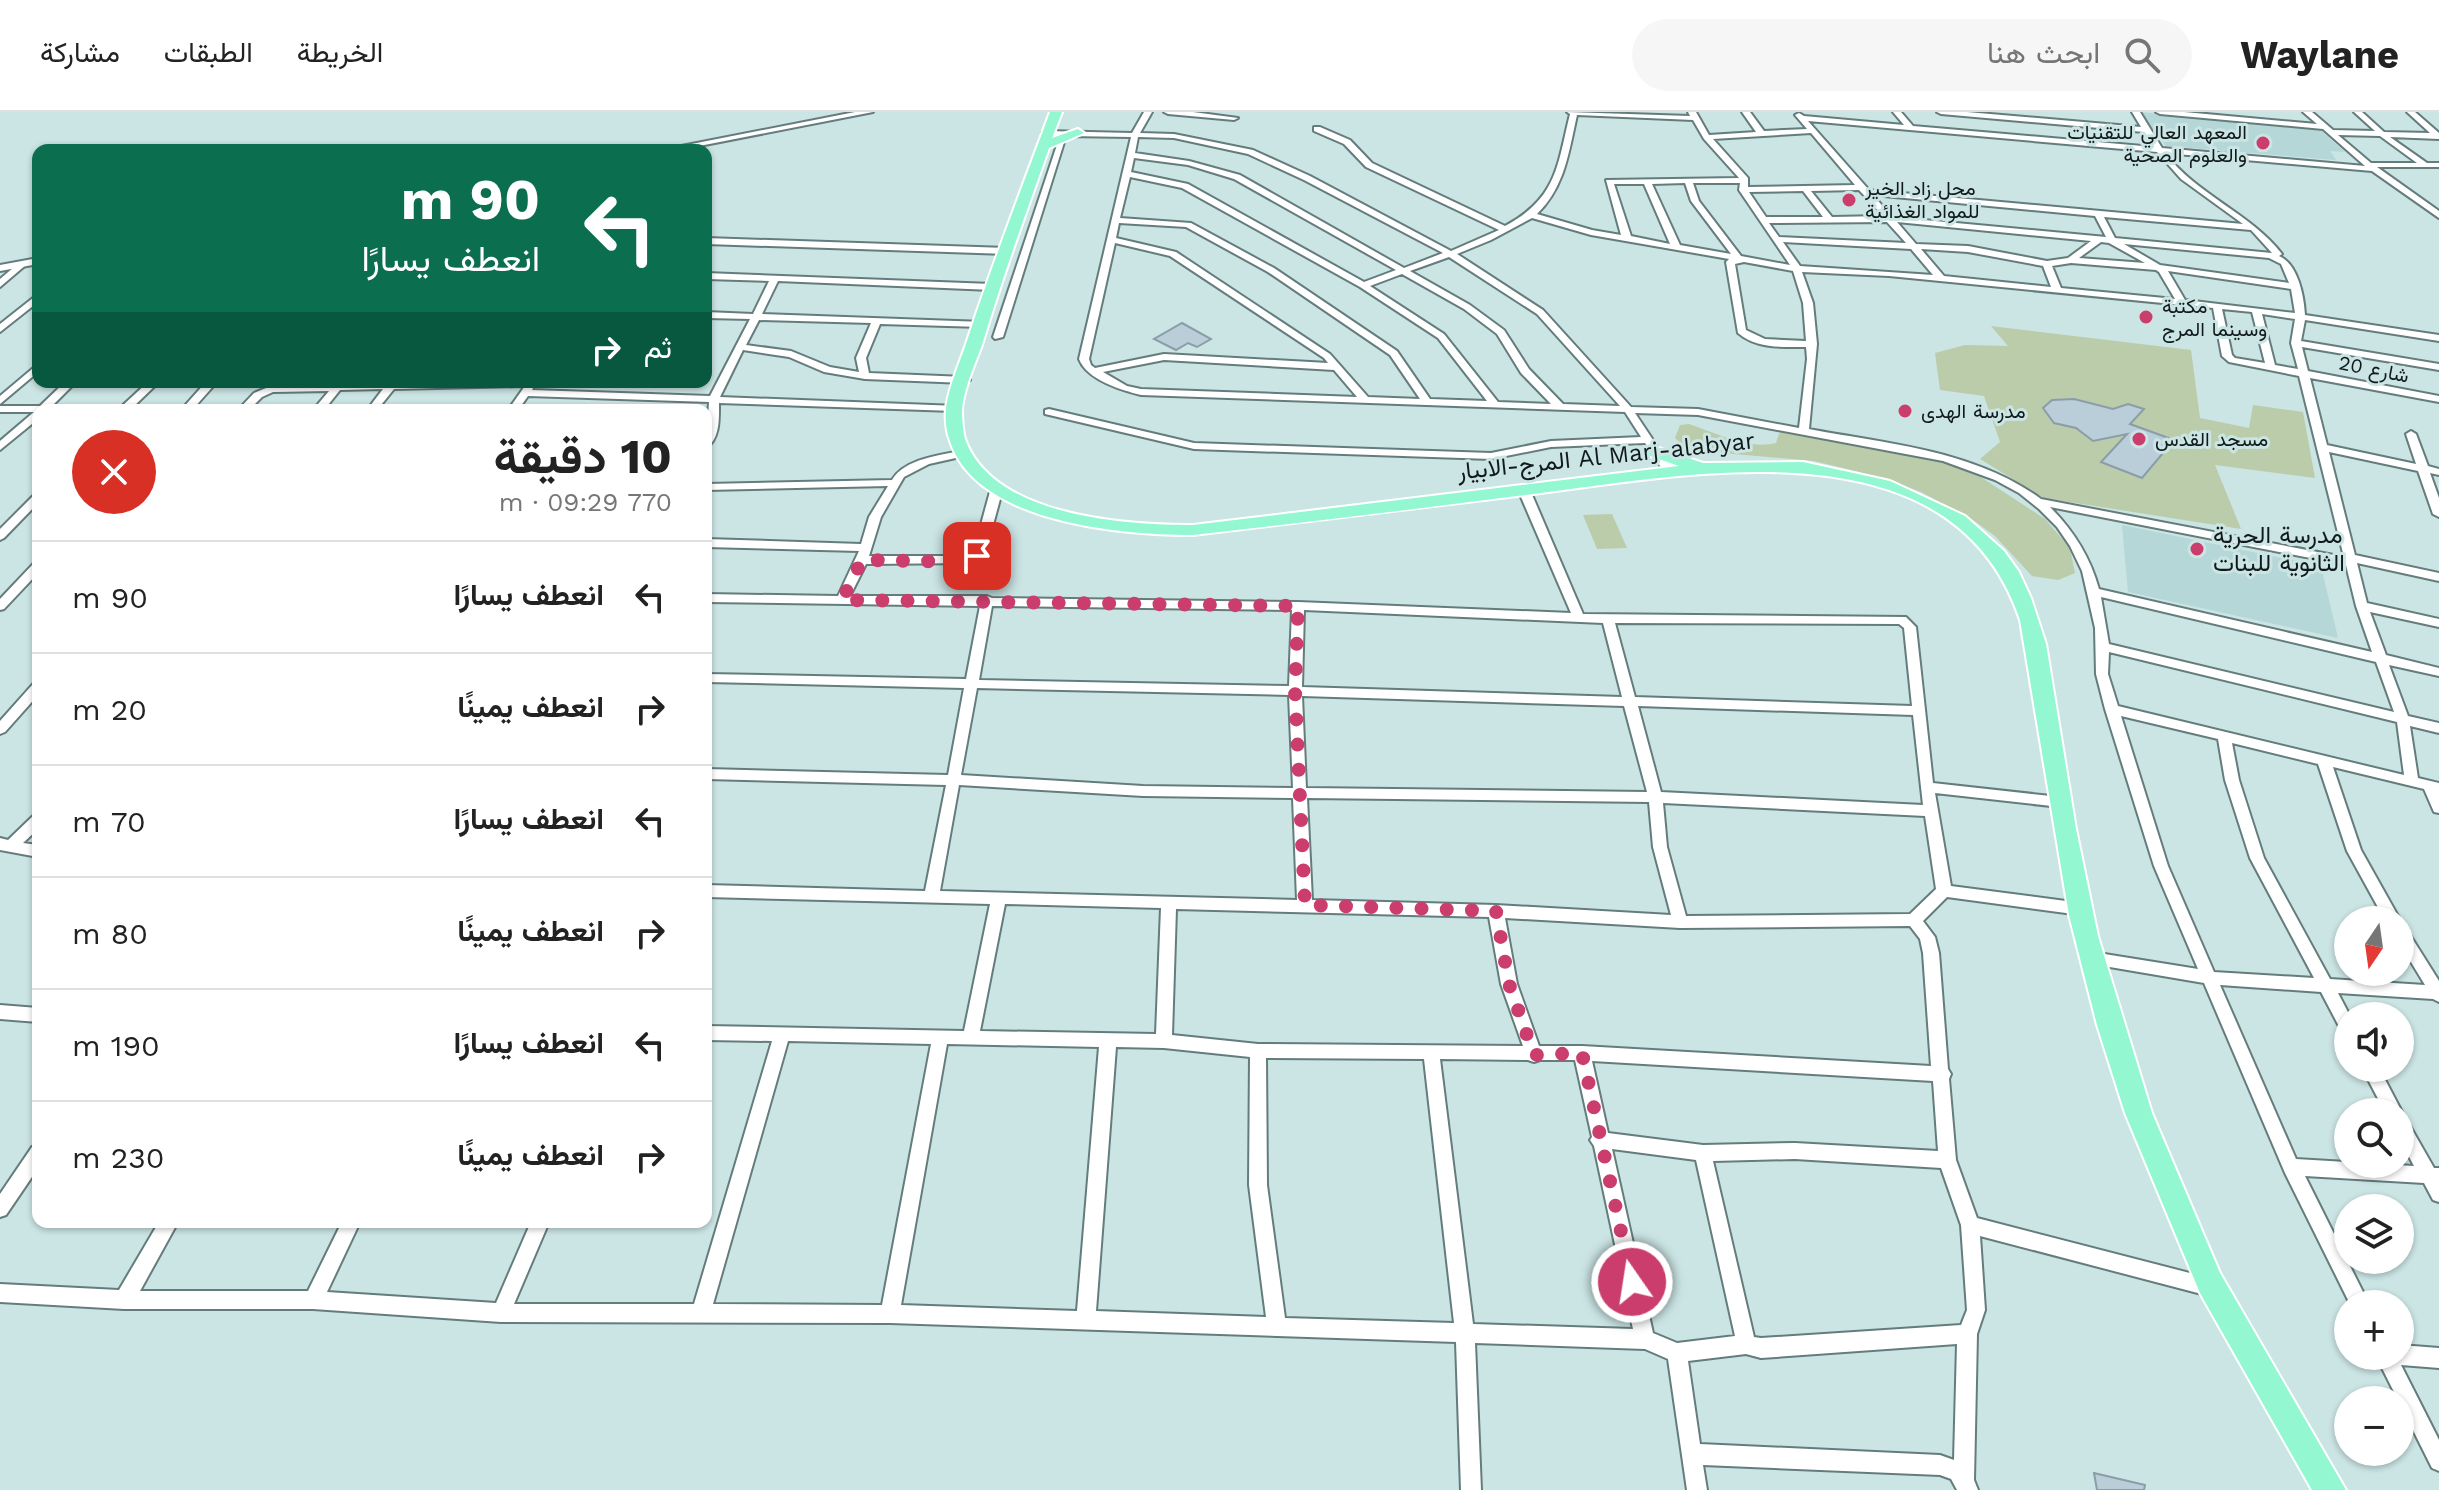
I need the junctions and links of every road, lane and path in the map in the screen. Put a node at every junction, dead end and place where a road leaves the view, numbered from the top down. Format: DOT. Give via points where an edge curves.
graph roads {
  1 [pos="869,112"];
  2 [pos="1148,112"];
  3 [pos="1168,112"];
  4 [pos="1573,112"];
  5 [pos="1746,112"];
  6 [pos="1897,112"];
  7 [pos="1941,112"];
  8 [pos="2136,112"];
  9 [pos="2161,112"];
  10 [pos="2307,112"];
  11 [pos="2358,112"];
  12 [pos="2411,112"];
  13 [pos="1628,114"];
  14 [pos="1694,115"];
  15 [pos="1799,115"];
  16 [pos="2000,115"];
  17 [pos="1234,118"];
  18 [pos="1317,129"];
  19 [pos="1912,129"];
  20 [pos="2146,130"];
  21 [pos="2325,130"];
  22 [pos="1058,131"];
  23 [pos="1813,131"];
  24 [pos="1761,133"];
  25 [pos="2382,134"];
  26 [pos="1135,135"];
  27 [pos="1707,137"];
  28 [pos="2438,137"];
  29 [pos="2021,138"];
  30 [pos="697,144"];
  31 [pos="2163,151"];
  32 [pos="1132,155"];
  33 [pos="2439,165"];
  34 [pos="2427,166"];
  35 [pos="2372,167"];
  36 [pos="1127,174"];
  37 [pos="1647,181"];
  38 [pos="1688,181"];
  39 [pos="1744,185"];
  40 [pos="1805,188"];
  41 [pos="1864,190"];
  42 [pos="2098,214"];
  43 [pos="1532,215"];
  44 [pos="2439,215"];
  45 [pos="1889,219"];
  46 [pos="1117,220"];
  47 [pos="1763,220"];
  48 [pos="1830,220"];
  49 [pos="1026,225"];
  50 [pos="2254,228"];
  51 [pos="1504,229"];
  52 [pos="1627,239"];
  53 [pos="1775,239"];
  54 [pos="1112,240"];
  55 [pos="2098,240"];
  56 [pos="712,241"];
  57 [pos="2112,241"];
  58 [pos="1913,244"];
  59 [pos="1677,249"];
  60 [pos="1007,251"];
  61 [pos="1447,252"];
  62 [pos="2271,256"];
  63 [pos="2071,260"];
  64 [pos="1740,261"];
  65 [pos="32,262"];
  66 [pos="23,264"];
  67 [pos="2047,264"];
  68 [pos="2159,267"];
  69 [pos="0,268"];
  70 [pos="1797,269"];
  71 [pos="1401,270"];
  72 [pos="712,276"];
  73 [pos="1940,277"];
  74 [pos="775,279"];
  75 [pos="0,284"];
  76 [pos="1363,285"];
  77 [pos="992,287"];
  78 [pos="2296,287"];
  79 [pos="2057,290"];
  80 [pos="32,302"];
  81 [pos="2181,302"];
  82 [pos="2217,306"];
  83 [pos="2256,310"];
  84 [pos="712,315"];
  85 [pos="2303,315"];
  86 [pos="755,317"];
  87 [pos="876,322"];
  88 [pos="0,329"];
  89 [pos="990,330"];
  90 [pos="2439,338"];
  91 [pos="2296,343"];
  92 [pos="1812,344"];
  93 [pos="739,347"];
  94 [pos="1338,367"];
  95 [pos="2439,367"];
  96 [pos="2271,368"];
  97 [pos="1093,371"];
  98 [pos="32,372"];
  99 [pos="2303,374"];
  100 [pos="865,376"];
  101 [pos="965,380"];
  102 [pos="65,388"];
  103 [pos="148,388"];
  104 [pos="206,388"];
  105 [pos="285,388"];
  106 [pos="337,388"];
  107 [pos="390,388"];
  108 [pos="529,388"];
  109 [pos="621,388"];
  110 [pos="525,393"];
  111 [pos="618,394"];
  112 [pos="714,398"];
  113 [pos="2439,399"];
  114 [pos="1365,400"];
  115 [pos="0,401"];
  116 [pos="1426,401"];
  117 [pos="1494,403"];
  118 [pos="48,404"];
  119 [pos="131,404"];
  120 [pos="192,404"];
  121 [pos="250,404"];
  122 [pos="323,404"];
  123 [pos="377,404"];
  124 [pos="517,404"];
  125 [pos="1559,406"];
  126 [pos="954,408"];
  127 [pos="1627,408"];
  128 [pos="0,409"];
  129 [pos="32,411"];
  130 [pos="1049,412"];
  131 [pos="32,419"];
  132 [pos="1804,429"];
  133 [pos="712,430"];
  134 [pos="2411,434"];
  135 [pos="0,447"];
  136 [pos="1652,447"];
  137 [pos="2321,447"];
  138 [pos="965,453"];
  139 [pos="1713,468"];
  140 [pos="2423,469"];
  141 [pos="2439,472"];
  142 [pos="1670,473"];
  143 [pos="1634,477"];
  144 [pos="894,483"];
  145 [pos="712,487"];
  146 [pos="997,488"];
  147 [pos="1524,490"];
  148 [pos="2038,501"];
  149 [pos="32,503"];
  150 [pos="2439,514"];
  151 [pos="0,536"];
  152 [pos="712,543"];
  153 [pos="863,554"];
  154 [pos="2351,560"];
  155 [pos="32,572"];
  156 [pos="2439,577"];
  157 [pos="2094,592"];
  158 [pos="712,598"];
  159 [pos="842,600"];
  160 [pos="987,600"];
  161 [pos="0,606"];
  162 [pos="1298,606"];
  163 [pos="2362,606"];
  164 [pos="1578,616"];
  165 [pos="1608,619"];
  166 [pos="2439,623"];
  167 [pos="2105,647"];
  168 [pos="2378,658"];
  169 [pos="2439,672"];
  170 [pos="712,678"];
  171 [pos="970,684"];
  172 [pos="1295,691"];
  173 [pos="32,694"];
  174 [pos="1631,700"];
  175 [pos="2112,709"];
  176 [pos="1920,711"];
  177 [pos="2403,720"];
  178 [pos="2439,728"];
  179 [pos="0,729"];
  180 [pos="2224,735"];
  181 [pos="2323,759"];
  182 [pos="712,774"];
  183 [pos="952,780"];
  184 [pos="2412,781"];
  185 [pos="1927,787"];
  186 [pos="2434,787"];
  187 [pos="1298,791"];
  188 [pos="1655,797"];
  189 [pos="2060,802"];
  190 [pos="2439,808"];
  191 [pos="1931,811"];
  192 [pos="32,825"];
  193 [pos="6,845"];
  194 [pos="32,850"];
  195 [pos="712,891"];
  196 [pos="1944,891"];
  197 [pos="932,895"];
  198 [pos="999,898"];
  199 [pos="1169,904"];
  200 [pos="1305,905"];
  201 [pos="2385,906"];
  202 [pos="2081,909"];
  203 [pos="1496,911"];
  204 [pos="1914,920"];
  205 [pos="1680,922"];
  206 [pos="2414,954"];
  207 [pos="2092,958"];
  208 [pos="2213,978"];
  209 [pos="2325,985"];
  210 [pos="2439,994"];
  211 [pos="2334,1002"];
  212 [pos="0,1012"];
  213 [pos="32,1015"];
  214 [pos="712,1033"];
  215 [pos="782,1034"];
  216 [pos="970,1039"];
  217 [pos="940,1040"];
  218 [pos="1108,1041"];
  219 [pos="1164,1041"];
  220 [pos="1258,1051"];
  221 [pos="1431,1053"];
  222 [pos="1582,1053"];
  223 [pos="1534,1055"];
  224 [pos="1943,1074"];
  225 [pos="1599,1140"];
  226 [pos="2414,1146"];
  227 [pos="1703,1153"];
  228 [pos="1947,1160"];
  229 [pos="32,1162"];
  230 [pos="2291,1167"];
  231 [pos="2433,1176"];
  232 [pos="2439,1194"];
  233 [pos="0,1209"];
  234 [pos="1970,1225"];
  235 [pos="166,1228"];
  236 [pos="348,1228"];
  237 [pos="537,1228"];
  238 [pos="2213,1288"];
  239 [pos="2353,1290"];
  240 [pos="0,1293"];
  241 [pos="124,1300"];
  242 [pos="313,1300"];
  243 [pos="501,1313"];
  244 [pos="701,1314"];
  245 [pos="890,1314"];
  246 [pos="1086,1320"];
  247 [pos="1277,1328"];
  248 [pos="1967,1334"];
  249 [pos="1465,1335"];
  250 [pos="1645,1339"];
  251 [pos="1746,1344"];
  252 [pos="1677,1353"];
  253 [pos="2414,1356"];
  254 [pos="2439,1358"];
  255 [pos="2393,1370"];
  256 [pos="1693,1454"];
  257 [pos="2439,1461"];
  258 [pos="1966,1484"];
  259 [pos="1471,1490"];
  260 [pos="1697,1490"];
  261 [pos="2330,1490"];
  1 -- 30 [label="street"];
  2 -- 26 [label="street"];
  3 -- 17 [label="street"];
  4 -- 13 [label="street"];
  4 -- 43 [label="street" via="1549,195"];
  5 -- 24 [label="street"];
  6 -- 19 [label="street"];
  7 -- 16 [label="street"];
  8 -- 20 [label="street"];
  9 -- 21 [label="street"];
  10 -- 21 [label="street"];
  11 -- 25 [label="street"];
  12 -- 28 [label="street"];
  13 -- 14 [label="street"];
  14 -- 27 [label="street"];
  15 -- 19 [label="street"];
  15 -- 23 [label="street"];
  16 -- 20 [label="street"];
  16 -- 29 [label="street"];
  18 -- 51 [label="street" via="1347,142 1369,165"];
  19 -- 29 [label="street"];
  20 -- 31 [label="street"];
  21 -- 25 [label="street"];
  21 -- 35 [label="street"];
  22 -- 26 [label="street"];
  22 -- 49 [label="main road"];
  23 -- 24 [label="street"];
  23 -- 41 [label="street"];
  24 -- 27 [label="street"];
  25 -- 28 [label="street"];
  25 -- 34 [label="street"];
  26 -- 32 [label="street"];
  26 -- 61 [label="street" via="1207,141 1250,152"];
  27 -- 39 [label="street"];
  29 -- 31 [label="street"];
  31 -- 35 [label="street"];
  31 -- 50 [label="street" via="2170,164"];
  32 -- 36 [label="street"];
  32 -- 71 [label="street" via="1237,177"];
  33 -- 34 [label="street"];
  34 -- 35 [label="street"];
  35 -- 44 [label="street"];
  36 -- 46 [label="street"];
  36 -- 76 [label="street" via="1185,186"];
  37 -- 38 [label="street"];
  37 -- 52 [label="street" via="1609,182"];
  37 -- 59 [label="street"];
  38 -- 39 [label="street"];
  38 -- 64 [label="street" via="1695,201"];
  39 -- 40 [label="street"];
  39 -- 47 [label="street"];
  40 -- 41 [label="street"];
  40 -- 48 [label="street"];
  41 -- 42 [label="street"];
  41 -- 45 [label="street"];
  42 -- 50 [label="street"];
  42 -- 57 [label="street"];
  43 -- 51 [label="street"];
  43 -- 52 [label="street"];
  45 -- 48 [label="street"];
  45 -- 55 [label="street"];
  45 -- 58 [label="street"];
  46 -- 54 [label="street"];
  46 -- 116 [label="street" via="1188,225 1271,270 1394,353"];
  47 -- 48 [label="street"];
  47 -- 53 [label="street"];
  49 -- 60 [label="main road"];
  49 -- 89 [label="street"];
  50 -- 62 [label="street" via="2278,254"];
  51 -- 61 [label="street"];
  52 -- 59 [label="street"];
  53 -- 58 [label="street"];
  53 -- 70 [label="street"];
  54 -- 94 [label="street" via="1173,254"];
  54 -- 97 [label="street" via="1084,359"];
  55 -- 57 [label="street"];
  55 -- 63 [label="street"];
  56 -- 60 [label="street"];
  57 -- 62 [label="street"];
  57 -- 68 [label="street"];
  58 -- 67 [label="street"];
  58 -- 73 [label="street"];
  59 -- 64 [label="street"];
  60 -- 77 [label="main road"];
  61 -- 71 [label="street"];
  61 -- 127 [label="street" via="1540,312"];
  62 -- 78 [label="street" via="2285,262"];
  63 -- 67 [label="street"];
  63 -- 68 [label="street"];
  64 -- 70 [label="street"];
  64 -- 92 [label="street" via="1730,262 1741,331 1748,339"];
  65 -- 66 [label="street"];
  66 -- 69 [label="street"];
  66 -- 75 [label="street"];
  67 -- 79 [label="street"];
  68 -- 78 [label="street"];
  68 -- 81 [label="street"];
  70 -- 73 [label="street"];
  70 -- 92 [label="street" via="1808,303"];
  71 -- 76 [label="street"];
  71 -- 125 [label="street" via="1495,326 1525,371"];
  72 -- 74 [label="street"];
  73 -- 79 [label="street"];
  74 -- 77 [label="street"];
  74 -- 86 [label="street"];
  76 -- 117 [label="street" via="1441,336"];
  77 -- 89 [label="main road"];
  78 -- 85 [label="street"];
  79 -- 81 [label="street"];
  80 -- 88 [label="street"];
  81 -- 82 [label="street"];
  82 -- 83 [label="street"];
  82 -- 96 [label="street, شارع 20" via="2229,358"];
  83 -- 85 [label="street"];
  83 -- 96 [label="street"];
  84 -- 86 [label="street"];
  85 -- 90 [label="street"];
  85 -- 91 [label="street"];
  86 -- 87 [label="street"];
  86 -- 93 [label="street"];
  87 -- 89 [label="street"];
  87 -- 100 [label="street" via="861,358"];
  89 -- 101 [label="main road"];
  91 -- 95 [label="street"];
  91 -- 99 [label="street"];
  92 -- 132 [label="street"];
  93 -- 100 [label="street" via="782,352 828,370"];
  93 -- 112 [label="street"];
  94 -- 97 [label="street" via="1164,357"];
  94 -- 114 [label="street"];
  96 -- 99 [label="street, شارع 20"];
  97 -- 114 [label="street" via="1133,391"];
  98 -- 115 [label="street"];
  99 -- 113 [label="street, شارع 20"];
  99 -- 137 [label="street"];
  100 -- 101 [label="street"];
  101 -- 126 [label="main road"];
  102 -- 118 [label="street"];
  103 -- 119 [label="street"];
  104 -- 120 [label="street"];
  105 -- 121 [label="street" via="265,391"];
  106 -- 122 [label="street"];
  107 -- 123 [label="street"];
  108 -- 110 [label="street"];
  109 -- 111 [label="street"];
  110 -- 111 [label="street"];
  110 -- 124 [label="street"];
  111 -- 112 [label="street"];
  112 -- 126 [label="street"];
  112 -- 133 [label="street"];
  114 -- 116 [label="street"];
  116 -- 117 [label="street"];
  117 -- 125 [label="street"];
  125 -- 127 [label="street"];
  126 -- 138 [label="main road, المرج-الابيار Al Marj-alabyar" via="957,439"];
  127 -- 132 [label="street" via="1698,412"];
  127 -- 136 [label="street"];
  128 -- 129 [label="street"];
  130 -- 136 [label="street" via="1175,444 1257,449 1491,456 1551,444"];
  131 -- 135 [label="street"];
  132 -- 148 [label="street" via="1974,466"];
  134 -- 140 [label="street"];
  136 -- 139 [label="main road" via="1689,465"];
  136 -- 142 [label="street"];
  136 -- 143 [label="main road" via="1647,466"];
  137 -- 140 [label="street"];
  137 -- 154 [label="street"];
  138 -- 144 [label="street" via="908,468"];
  138 -- 146 [label="main road, المرج-الابيار Al Marj-alabyar"];
  139 -- 142 [label="main road, المرج-الابيار Al Marj-alabyar"];
  139 -- 189 [label="main road, المرج-الابيار Al Marj-alabyar" via="1783,465 1881,483 1940,511 1993,550 2013,577 2025,610"];
  140 -- 141 [label="street"];
  140 -- 150 [label="street"];
  142 -- 143 [label="main road, المرج-الابيار Al Marj-alabyar"];
  143 -- 147 [label="main road, المرج-الابيار Al Marj-alabyar"];
  144 -- 145 [label="street"];
  144 -- 153 [label="street"];
  146 -- 147 [label="main road, المرج-الابيار Al Marj-alabyar" via="1051,514 1093,525 1155,531"];
  146 -- 153 [label="street" via="973,560"];
  147 -- 164 [label="street"];
  148 -- 154 [label="street"];
  148 -- 157 [label="street" via="2076,542"];
  149 -- 151 [label="street"];
  152 -- 153 [label="street"];
  153 -- 159 [label="street"];
  154 -- 156 [label="street"];
  154 -- 163 [label="street"];
  155 -- 161 [label="street"];
  157 -- 167 [label="street"];
  157 -- 168 [label="street"];
  158 -- 159 [label="street"];
  159 -- 160 [label="street"];
  160 -- 162 [label="street"];
  160 -- 171 [label="street"];
  162 -- 164 [label="street"];
  162 -- 172 [label="street"];
  163 -- 166 [label="street"];
  163 -- 168 [label="street"];
  164 -- 165 [label="street"];
  165 -- 174 [label="street"];
  165 -- 176 [label="street" via="1902,620 1910,627"];
  167 -- 175 [label="street" via="2102,674"];
  167 -- 177 [label="street"];
  168 -- 169 [label="street"];
  168 -- 177 [label="street"];
  170 -- 171 [label="street"];
  171 -- 172 [label="street"];
  171 -- 183 [label="street"];
  172 -- 174 [label="street"];
  172 -- 187 [label="street"];
  173 -- 179 [label="street"];
  174 -- 176 [label="street"];
  174 -- 188 [label="street"];
  175 -- 180 [label="street"];
  175 -- 208 [label="street" via="2161,866"];
  176 -- 185 [label="street"];
  177 -- 178 [label="street"];
  177 -- 184 [label="street"];
  180 -- 181 [label="street"];
  180 -- 209 [label="street" via="2257,858"];
  181 -- 184 [label="street"];
  181 -- 201 [label="street" via="2354,851"];
  182 -- 183 [label="street"];
  183 -- 187 [label="street" via="1143,791"];
  183 -- 197 [label="street"];
  184 -- 186 [label="street"];
  185 -- 189 [label="street"];
  185 -- 191 [label="street"];
  186 -- 190 [label="street"];
  187 -- 188 [label="street"];
  187 -- 200 [label="street"];
  188 -- 191 [label="street"];
  188 -- 205 [label="street" via="1660,847"];
  189 -- 202 [label="main road, المرج-الابيار Al Marj-alabyar"];
  191 -- 196 [label="street"];
  192 -- 193 [label="street"];
  193 -- 194 [label="street"];
  195 -- 197 [label="street"];
  196 -- 202 [label="street"];
  196 -- 204 [label="street"];
  197 -- 198 [label="street"];
  198 -- 199 [label="street"];
  198 -- 216 [label="street"];
  199 -- 200 [label="street"];
  199 -- 219 [label="street"];
  200 -- 203 [label="street"];
  202 -- 207 [label="main road, المرج-الابيار Al Marj-alabyar"];
  203 -- 205 [label="street"];
  203 -- 223 [label="street" via="1509,984"];
  204 -- 205 [label="street"];
  204 -- 224 [label="street" via="1931,953"];
  206 -- 210 [label="street"];
  207 -- 208 [label="street"];
  207 -- 238 [label="main road, المرج-الابيار Al Marj-alabyar" via="2163,1177"];
  208 -- 209 [label="street"];
  208 -- 230 [label="street"];
  209 -- 210 [label="street"];
  209 -- 211 [label="street"];
  212 -- 213 [label="street"];
  214 -- 215 [label="street"];
  215 -- 217 [label="street"];
  215 -- 244 [label="street"];
  216 -- 217 [label="street"];
  216 -- 218 [label="street"];
  217 -- 245 [label="street"];
  218 -- 219 [label="street"];
  218 -- 246 [label="street"];
  219 -- 220 [label="street"];
  220 -- 221 [label="street"];
  220 -- 247 [label="street" via="1258,1185"];
  221 -- 223 [label="street"];
  221 -- 249 [label="street"];
  222 -- 223 [label="street"];
  222 -- 224 [label="street"];
  222 -- 225 [label="street"];
  224 -- 228 [label="street"];
  225 -- 227 [label="street"];
  225 -- 250 [label="street"];
  226 -- 231 [label="street"];
  227 -- 228 [label="street" via="1795,1151"];
  227 -- 251 [label="street"];
  228 -- 234 [label="street"];
  229 -- 233 [label="street"];
  230 -- 231 [label="street"];
  230 -- 239 [label="street"];
  231 -- 232 [label="street"];
  234 -- 238 [label="street"];
  234 -- 248 [label="street" via="1976,1310"];
  235 -- 241 [label="street"];
  236 -- 242 [label="street"];
  237 -- 243 [label="street"];
  238 -- 261 [label="main road, المرج-الابيار Al Marj-alabyar"];
  240 -- 241 [label="street"];
  241 -- 242 [label="street"];
  242 -- 243 [label="street"];
  243 -- 244 [label="street"];
  244 -- 245 [label="street"];
  245 -- 246 [label="street"];
  246 -- 247 [label="street"];
  247 -- 249 [label="street"];
  248 -- 251 [label="street" via="1761,1348"];
  248 -- 258 [label="street"];
  249 -- 250 [label="street"];
  249 -- 259 [label="street"];
  250 -- 252 [label="street"];
  251 -- 252 [label="street"];
  252 -- 256 [label="street"];
  253 -- 254 [label="street"];
  255 -- 257 [label="street"];
  256 -- 258 [label="street" via="1940,1465 1958,1471"];
  256 -- 260 [label="street"];
}
